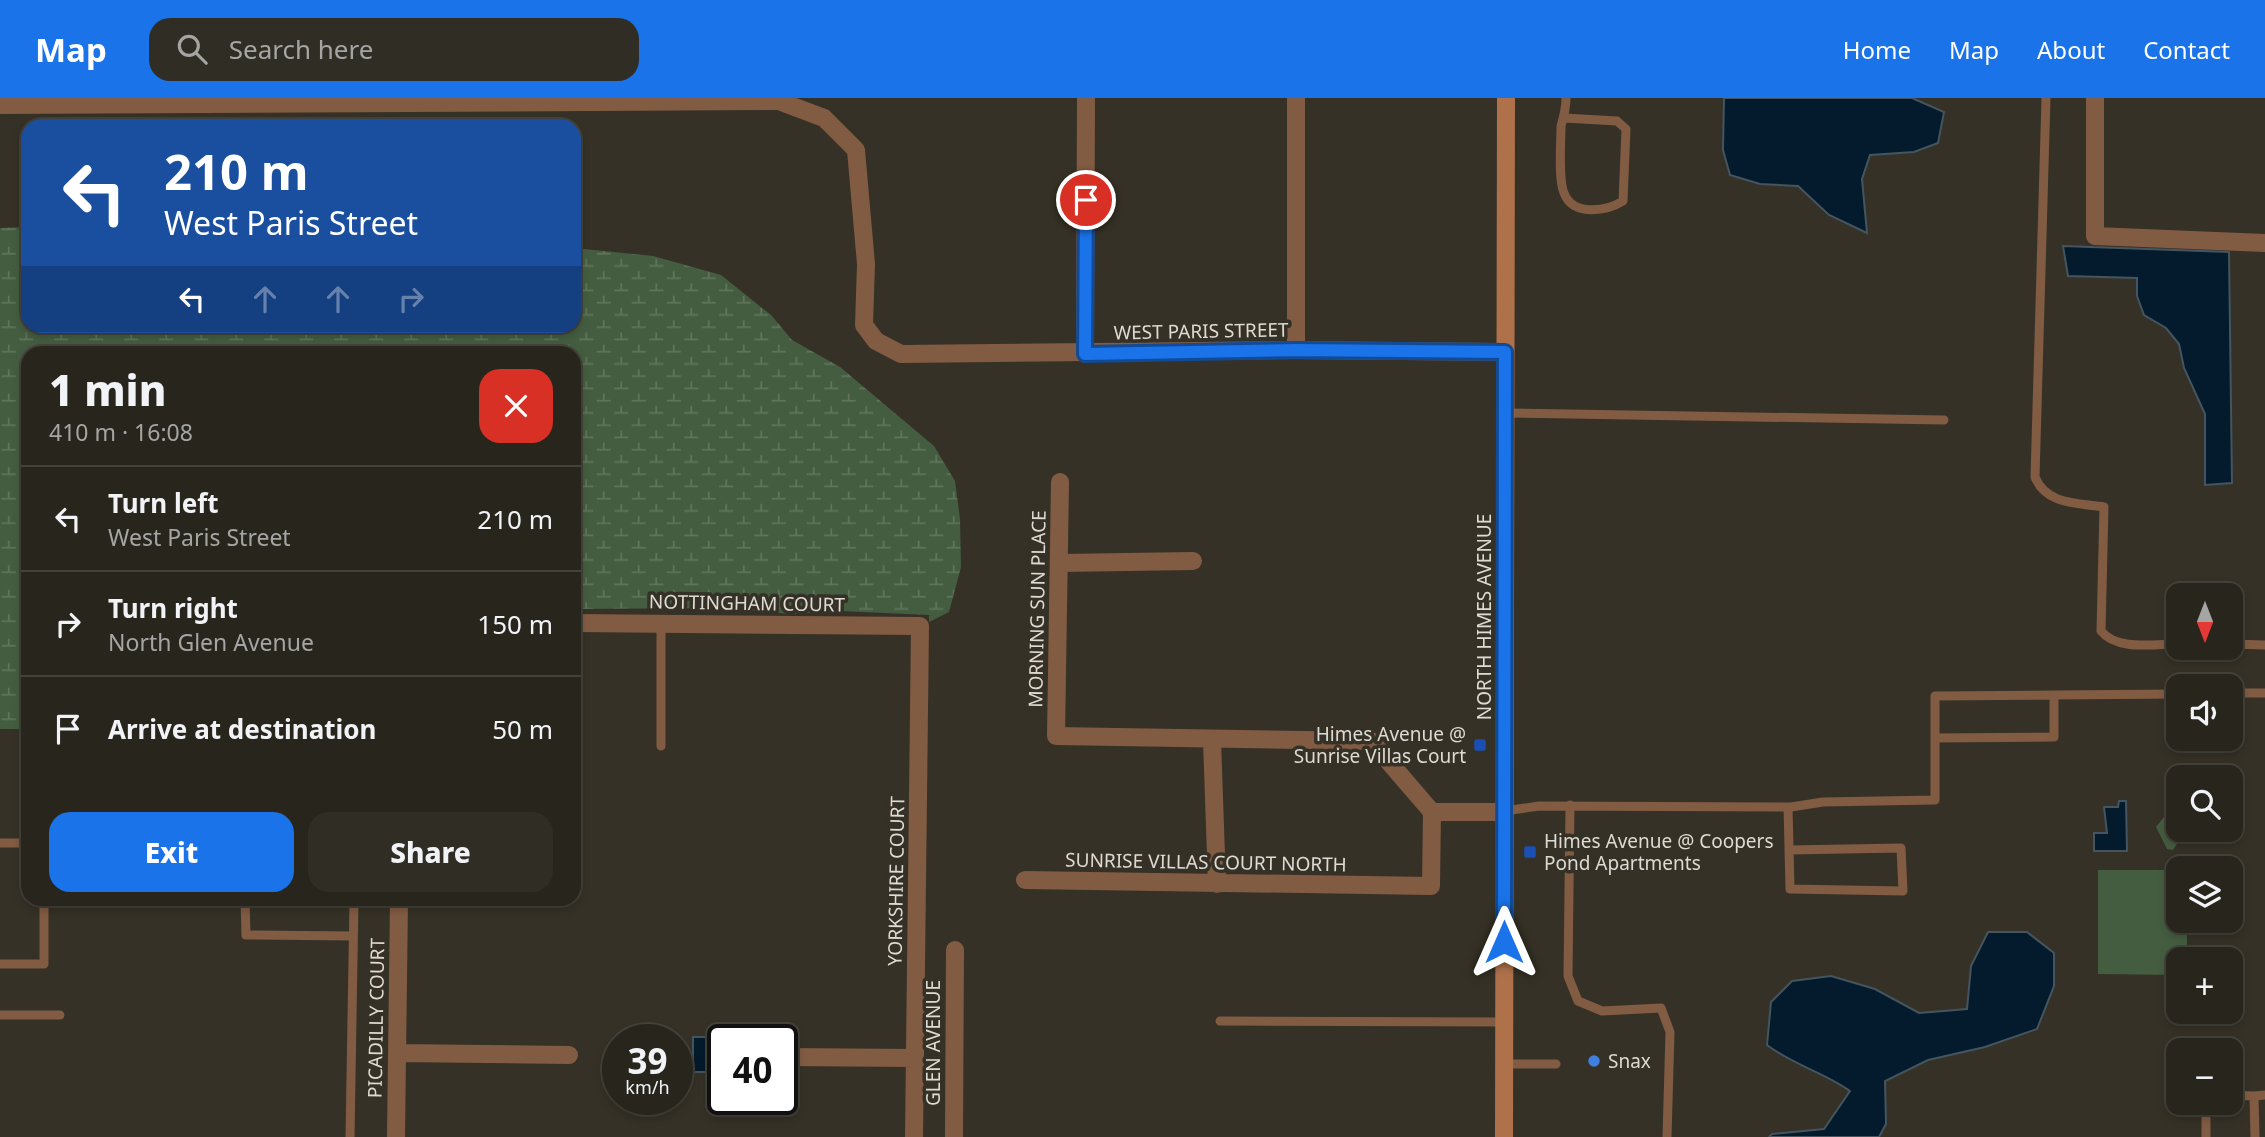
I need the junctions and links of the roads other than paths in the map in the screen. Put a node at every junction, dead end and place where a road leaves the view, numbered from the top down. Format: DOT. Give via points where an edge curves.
graph roads {
  1 [pos="1086,98"];
  2 [pos="1296,98"];
  3 [pos="1506,98"];
  4 [pos="1566,98"];
  5 [pos="2046,98"];
  6 [pos="2095,98"];
  7 [pos="373,101"];
  8 [pos="0,105"];
  9 [pos="1564,118"];
  10 [pos="2265,243"];
  11 [pos="1296,350"];
  12 [pos="1505,352"];
  13 [pos="1085,354"];
  14 [pos="1505,413"];
  15 [pos="1944,420"];
  16 [pos="1060,482"];
  17 [pos="1193,561"];
  18 [pos="1060,563"];
  19 [pos="581,622"];
  20 [pos="661,624"];
  21 [pos="919,626"];
  22 [pos="2166,644"];
  23 [pos="2244,644"];
  24 [pos="2265,645"];
  25 [pos="2243,693"];
  26 [pos="2265,693"];
  27 [pos="2166,694"];
  28 [pos="2054,695"];
  29 [pos="1934,738"];
  30 [pos="1212,740"];
  31 [pos="661,746"];
  32 [pos="1570,805"];
  33 [pos="1788,807"];
  34 [pos="1432,811"];
  35 [pos="1504,811"];
  36 [pos="0,842"];
  37 [pos="21,843"];
  38 [pos="1789,850"];
  39 [pos="1024,880"];
  40 [pos="1217,884"];
  41 [pos="44,906"];
  42 [pos="245,906"];
  43 [pos="354,906"];
  44 [pos="398,906"];
  45 [pos="353,936"];
  46 [pos="955,950"];
  47 [pos="0,964"];
  48 [pos="0,1015"];
  49 [pos="60,1016"];
  50 [pos="1220,1021"];
  51 [pos="1504,1022"];
  52 [pos="397,1054"];
  53 [pos="569,1055"];
  54 [pos="798,1057"];
  55 [pos="915,1058"];
  56 [pos="1504,1064"];
  57 [pos="1556,1064"];
  58 [pos="2243,1096"];
  59 [pos="2254,1096"];
  60 [pos="2265,1096"];
  61 [pos="2206,1115"];
  62 [pos="350,1137"];
  63 [pos="396,1137"];
  64 [pos="914,1137"];
  65 [pos="954,1137"];
  66 [pos="1504,1137"];
  67 [pos="1667,1137"];
  68 [pos="2206,1137"];
  69 [pos="2255,1137"];
  1 -- 13 [label="street"];
  2 -- 11 [label="street"];
  3 -- 12 [label="street, NORTH HIMES AVENUE"];
  4 -- 9 [label="lane"];
  5 -- 22 [label="lane" via="2035,477 2052,499 2104,507 2101,631 2118,643"];
  6 -- 10 [label="street" via="2095,236"];
  7 -- 8 [label="street, WEST PARIS STREET"];
  7 -- 13 [label="street, WEST PARIS STREET" via="779,101 824,118 856,150 866,264 864,325 876,341 901,355"];
  9 -- 9 [label="lane" via="1617,121 1626,129 1626,192 1614,207 1582,208 1564,193"];
  11 -- 12 [label="street, WEST PARIS STREET"];
  11 -- 13 [label="street, WEST PARIS STREET"];
  12 -- 14 [label="street, NORTH HIMES AVENUE"];
  14 -- 15 [label="lane"];
  14 -- 35 [label="street, NORTH HIMES AVENUE"];
  16 -- 18 [label="street, MORNING SUN PLACE"];
  17 -- 18 [label="street"];
  18 -- 30 [label="street, MORNING SUN PLACE" via="1056,736"];
  19 -- 20 [label="street, NOTTINGHAM COURT"];
  20 -- 21 [label="street, NOTTINGHAM COURT"];
  20 -- 31 [label="lane"];
  21 -- 55 [label="street, YORKSHIRE COURT"];
  23 -- 24 [label="lane"];
  25 -- 26 [label="lane"];
  27 -- 28 [label="lane"];
  28 -- 29 [label="lane" via="2054,737"];
  28 -- 29 [label="lane" via="1934,696"];
  29 -- 33 [label="lane" via="1934,800"];
  30 -- 34 [label="street" via="1371,741"];
  30 -- 40 [label="street"];
  32 -- 33 [label="lane"];
  32 -- 35 [label="lane"];
  32 -- 67 [label="lane" via="1568,976 1578,1001 1602,1011 1661,1008 1670,1032"];
  33 -- 38 [label="lane"];
  34 -- 35 [label="street"];
  34 -- 40 [label="street, SUNRISE VILLAS COURT NORTH" via="1431,886"];
  35 -- 51 [label="street, NORTH HIMES AVENUE"];
  36 -- 37 [label="lane"];
  38 -- 38 [label="lane" via="1790,889 1903,891 1900,848"];
  39 -- 40 [label="street, SUNRISE VILLAS COURT NORTH"];
  41 -- 47 [label="lane" via="44,964"];
  42 -- 45 [label="lane" via="246,935"];
  43 -- 45 [label="lane"];
  44 -- 52 [label="street, PICADILLY COURT"];
  45 -- 62 [label="lane"];
  46 -- 65 [label="street, GLEN AVENUE"];
  48 -- 49 [label="lane"];
  50 -- 51 [label="lane"];
  51 -- 56 [label="street, NORTH HIMES AVENUE"];
  52 -- 53 [label="street"];
  52 -- 63 [label="street, PICADILLY COURT"];
  54 -- 55 [label="street"];
  55 -- 64 [label="street, YORKSHIRE COURT"];
  56 -- 57 [label="lane"];
  56 -- 66 [label="street, NORTH HIMES AVENUE"];
  58 -- 59 [label="lane"];
  59 -- 60 [label="lane"];
  59 -- 69 [label="lane"];
  61 -- 68 [label="lane"];
}
